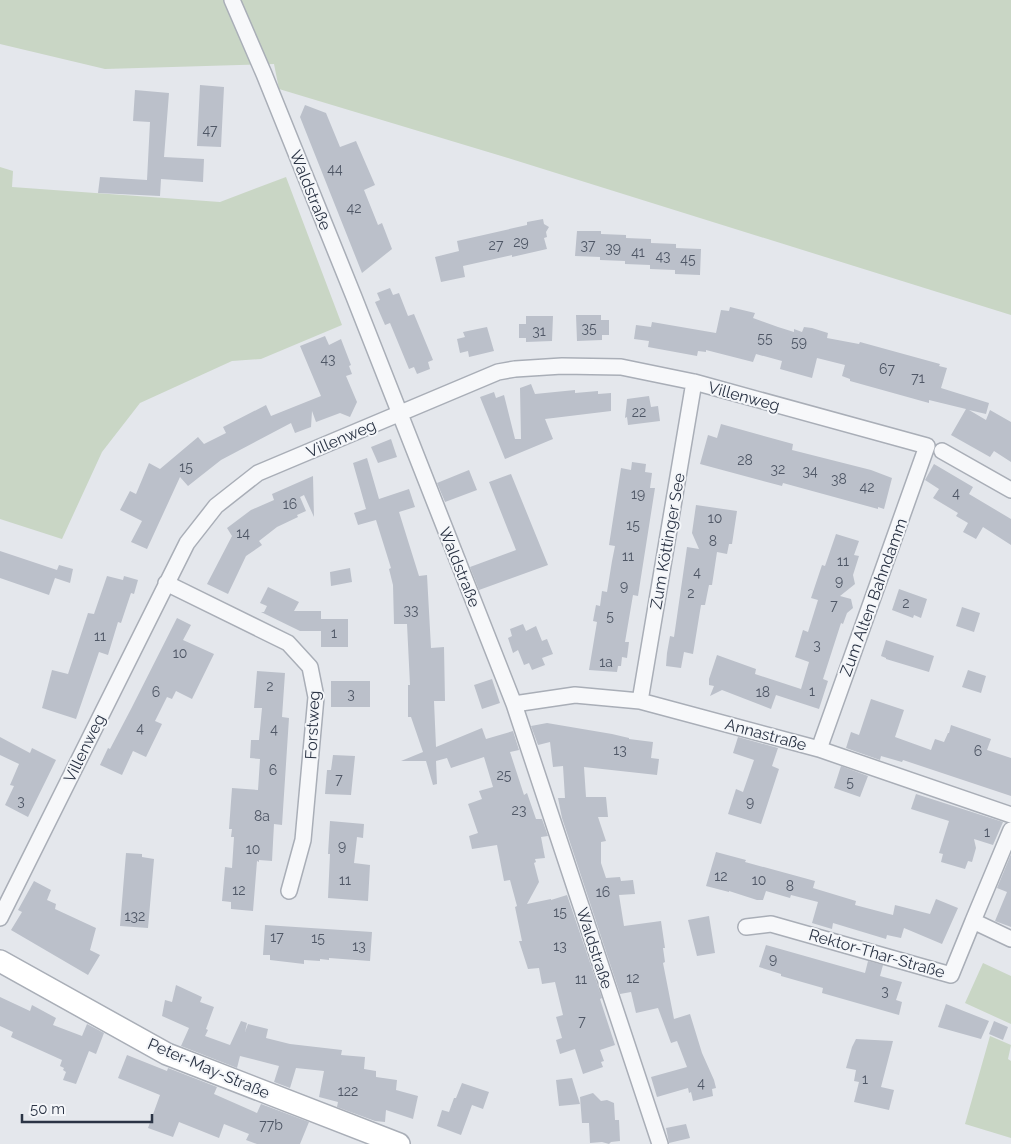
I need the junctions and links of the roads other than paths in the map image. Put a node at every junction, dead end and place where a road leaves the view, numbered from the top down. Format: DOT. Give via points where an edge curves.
graph roads {
  1 [pos="232,0"];
  2 [pos="694,382"];
  3 [pos="399,413"];
  4 [pos="927,446"];
  5 [pos="942,451"];
  6 [pos="1011,490"];
  7 [pos="166,583"];
  8 [pos="640,701"];
  9 [pos="514,704"];
  10 [pos="819,749"];
  11 [pos="1011,814"];
  12 [pos="1011,830"];
  13 [pos="289,890"];
  14 [pos="0,918"];
  15 [pos="973,921"];
  16 [pos="746,927"];
  17 [pos="1011,939"];
  18 [pos="0,961"];
  19 [pos="399,1144"];
  20 [pos="660,1144"];
  1 -- 3 [label="street, Waldstraße"];
  2 -- 3 [label="street, Villenweg" via="621,367 562,366 514,370 498,372"];
  2 -- 4 [label="street, Villenweg"];
  2 -- 8 [label="street, Zum Köttinger See"];
  3 -- 7 [label="street, Villenweg" via="258,473 216,506 186,543"];
  3 -- 9 [label="street, Waldstraße"];
  4 -- 10 [label="street, Zum Alten Bahndamm"];
  5 -- 6 [label="street"];
  7 -- 13 [label="street, Forstweg" via="288,643 310,666 316,706 303,840"];
  7 -- 14 [label="street, Villenweg"];
  8 -- 9 [label="street, Annastraße" via="575,695"];
  8 -- 10 [label="street, Annastraße"];
  9 -- 20 [label="street, Waldstraße"];
  10 -- 11 [label="street, Annastraße"];
  12 -- 15 [label="street, Rektor-Thar-Straße"];
  15 -- 16 [label="street, Rektor-Thar-Straße" via="951,975 771,924"];
  15 -- 17 [label="street"];
  18 -- 19 [label="main road, Peter-May-Straße" via="167,1054"];
}
